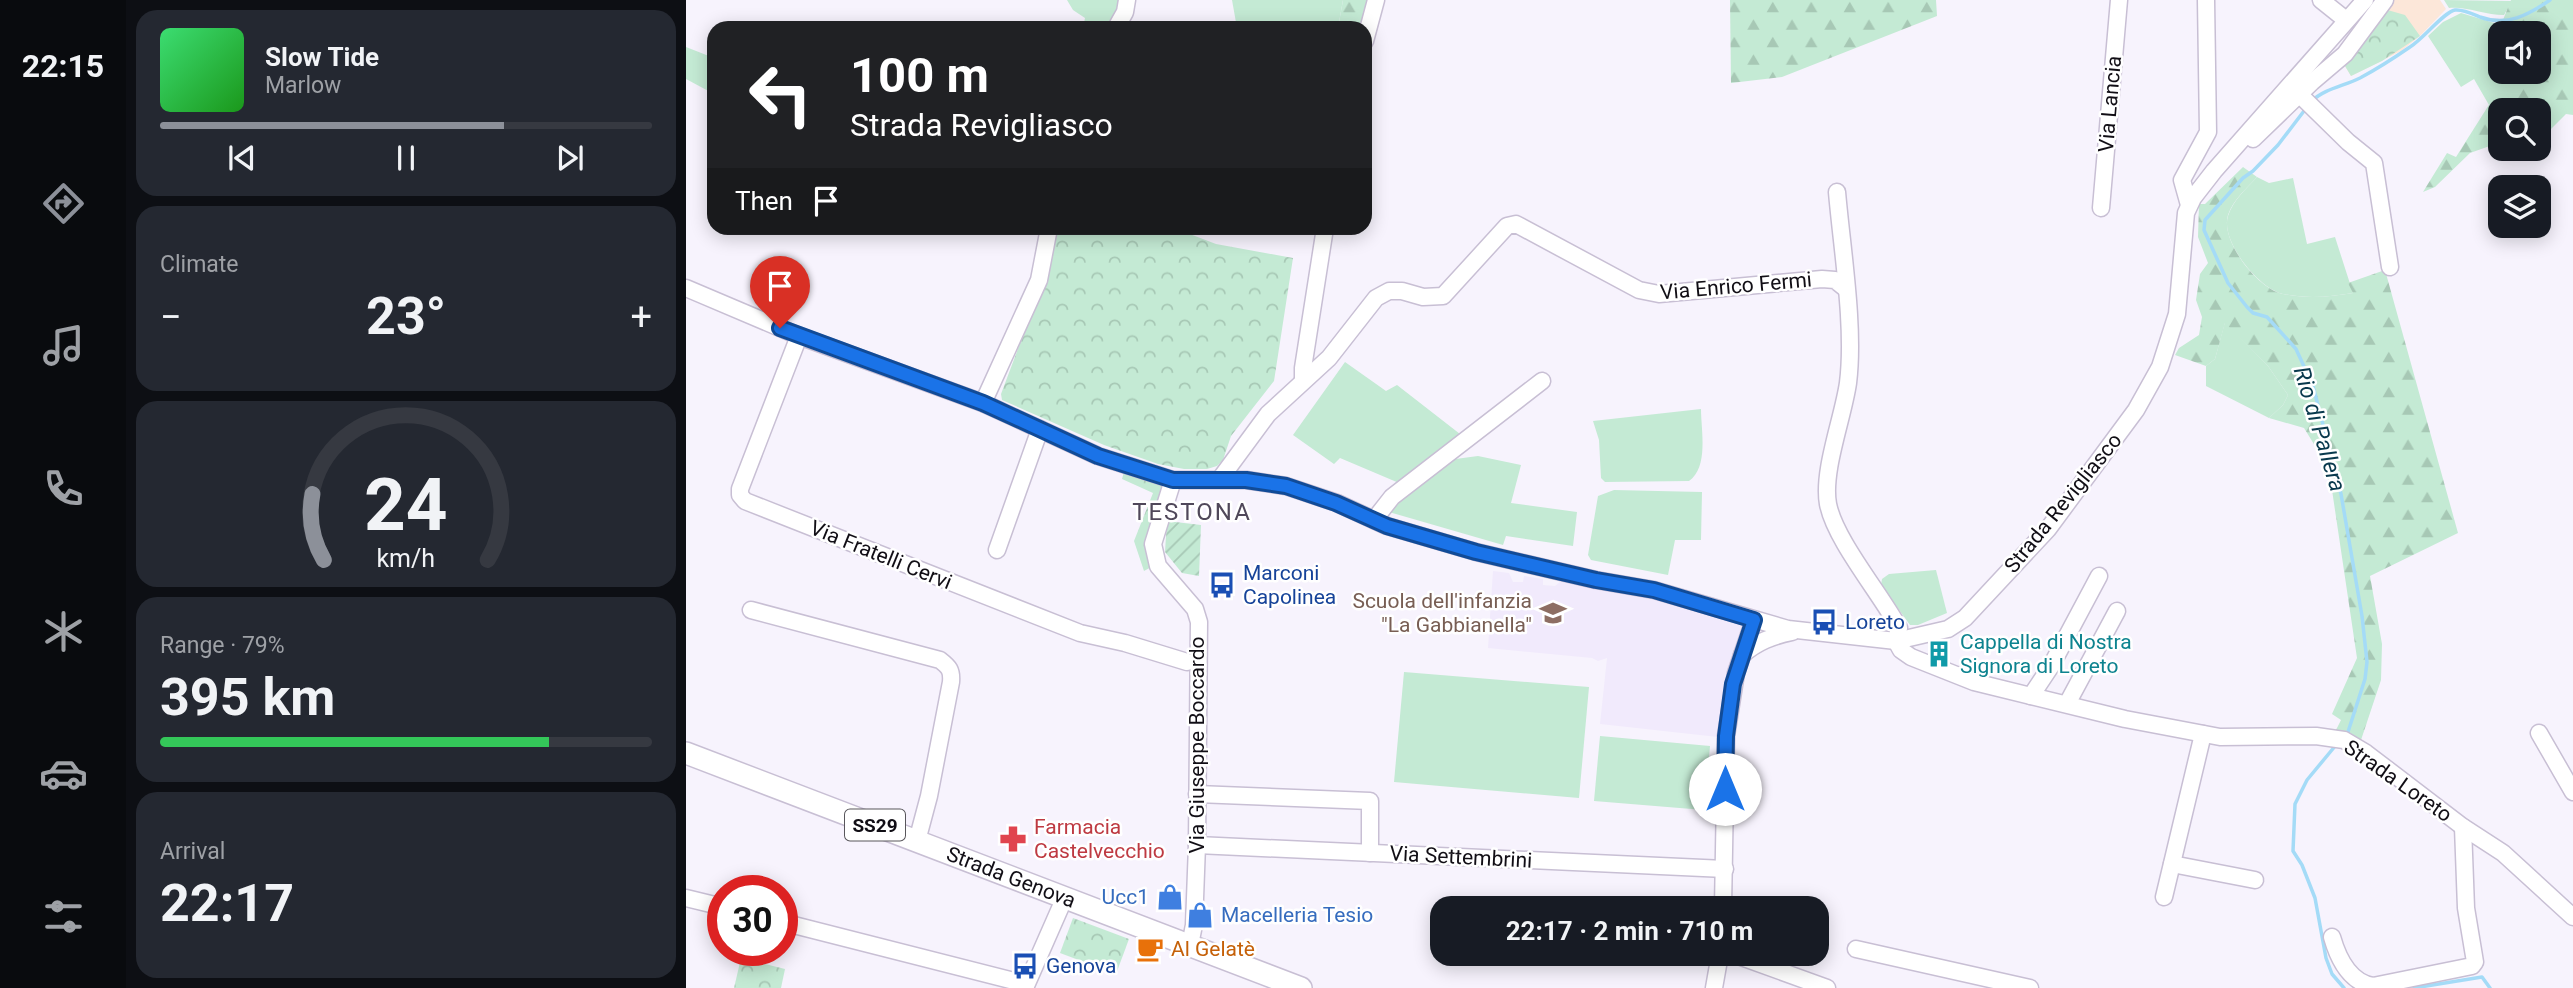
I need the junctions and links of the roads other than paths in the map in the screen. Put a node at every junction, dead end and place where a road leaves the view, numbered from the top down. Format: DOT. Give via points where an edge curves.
graph roads {
  1 [pos="1127,0"];
  2 [pos="1376,0"];
  3 [pos="2119,0"];
  4 [pos="2206,0"];
  5 [pos="2321,0"];
  6 [pos="2365,0"];
  7 [pos="2385,0"];
  8 [pos="2346,20"];
  9 [pos="1119,21"];
  10 [pos="1370,21"];
  11 [pos="2306,101"];
  12 [pos="2232,150"];
  13 [pos="1837,192"];
  14 [pos="2189,205"];
  15 [pos="2101,208"];
  16 [pos="1048,235"];
  17 [pos="1324,235"];
  18 [pos="2390,267"];
  19 [pos="686,288"];
  20 [pos="1846,288"];
  21 [pos="799,336"];
  22 [pos="1303,380"];
  23 [pos="1542,382"];
  24 [pos="983,403"];
  25 [pos="1040,429"];
  26 [pos="1220,479"];
  27 [pos="1173,480"];
  28 [pos="1374,520"];
  29 [pos="997,550"];
  30 [pos="2099,576"];
  31 [pos="751,610"];
  32 [pos="2117,611"];
  33 [pos="1754,620"];
  34 [pos="1799,631"];
  35 [pos="1896,641"];
  36 [pos="1742,656"];
  37 [pos="1187,662"];
  38 [pos="2031,696"];
  39 [pos="2067,704"];
  40 [pos="2203,733"];
  41 [pos="2539,733"];
  42 [pos="686,753"];
  43 [pos="2573,792"];
  44 [pos="1198,794"];
  45 [pos="2463,827"];
  46 [pos="917,841"];
  47 [pos="1198,845"];
  48 [pos="1370,853"];
  49 [pos="2172,864"];
  50 [pos="1725,869"];
  51 [pos="2255,880"];
  52 [pos="1724,896"];
  53 [pos="1065,897"];
  54 [pos="2164,897"];
  55 [pos="686,898"];
  56 [pos="2556,901"];
  57 [pos="707,903"];
  58 [pos="2573,906"];
  59 [pos="2573,917"];
  60 [pos="798,926"];
  61 [pos="2332,937"];
  62 [pos="1190,944"];
  63 [pos="1856,949"];
  64 [pos="1718,966"];
  65 [pos="1766,966"];
  66 [pos="1026,986"];
  67 [pos="1301,988"];
  68 [pos="1714,988"];
  69 [pos="1827,988"];
  70 [pos="2030,988"];
  1 -- 9 [label="street"];
  2 -- 10 [label="street"];
  3 -- 15 [label="street, Via Lancia"];
  4 -- 14 [label="street" via="2208,132 2182,180"];
  5 -- 8 [label="street"];
  6 -- 8 [label="street, Strada Revigliasco"];
  7 -- 11 [label="street, Strada Revigliasco"];
  8 -- 12 [label="street, Strada Revigliasco"];
  11 -- 12 [label="street, Strada Revigliasco"];
  11 -- 18 [label="street" via="2374,163"];
  12 -- 14 [label="street, Strada Revigliasco"];
  13 -- 20 [label="street"];
  14 -- 35 [label="street, Strada Revigliasco" via="2177,314 2160,367 2136,410 2048,529 1965,618 1948,629"];
  16 -- 24 [label="street" via="1039,280"];
  17 -- 22 [label="street"];
  19 -- 21 [label="street, Strada Revigliasco"];
  20 -- 22 [label="street, Via Enrico Fermi" via="1835,280 1822,279 1650,293 1516,224 1498,233 1443,296 1389,291 1376,298 1329,358"];
  20 -- 35 [label="street" via="1848,382 1828,504 1838,530 1899,628"];
  21 -- 24 [label="street, Strada Revigliasco"];
  21 -- 37 [label="street, Via Fratelli Cervi" via="740,489 745,501 1080,634"];
  22 -- 26 [label="street" via="1268,414"];
  23 -- 28 [label="street" via="1392,497"];
  24 -- 25 [label="street, Strada Revigliasco"];
  25 -- 27 [label="street, Strada Revigliasco" via="1098,456"];
  25 -- 29 [label="street"];
  26 -- 27 [label="street, Strada Revigliasco"];
  26 -- 28 [label="street, Strada Revigliasco" via="1286,486"];
  27 -- 44 [label="street, Via Giuseppe Boccardo" via="1153,544 1158,566 1195,608 1199,622"];
  28 -- 33 [label="street, Strada Revigliasco" via="1476,552 1654,590"];
  30 -- 38 [label="street"];
  31 -- 46 [label="street" via="940,660 948,666 951,682"];
  32 -- 39 [label="street"];
  33 -- 34 [label="street, Strada Revigliasco"];
  33 -- 36 [label="street"];
  34 -- 35 [label="street, Strada Revigliasco"];
  34 -- 36 [label="street" via="1753,645"];
  35 -- 38 [label="street, Strada Loreto" via="1911,657 1974,682"];
  36 -- 50 [label="street" via="1726,736"];
  38 -- 39 [label="street, Strada Loreto"];
  39 -- 40 [label="street, Strada Loreto"];
  40 -- 45 [label="street, Strada Loreto" via="2344,741"];
  40 -- 49 [label="street"];
  41 -- 43 [label="street"];
  42 -- 46 [label="main road, Strada Genova / SS29"];
  44 -- 47 [label="street, Via Giuseppe Boccardo"];
  44 -- 48 [label="street" via="1370,801"];
  45 -- 56 [label="street, Strada Loreto" via="2503,853"];
  45 -- 61 [label="street" via="2472,966 2373,986 2354,978"];
  46 -- 53 [label="main road, Strada Genova / SS29"];
  47 -- 48 [label="street, Via Settembrini"];
  47 -- 62 [label="street, Via Giuseppe Boccardo"];
  48 -- 50 [label="street, Via Settembrini"];
  49 -- 51 [label="street"];
  49 -- 54 [label="street"];
  50 -- 52 [label="street"];
  53 -- 62 [label="main road, Strada Genova / SS29"];
  53 -- 66 [label="street"];
  55 -- 57 [label="street"];
  56 -- 58 [label="street"];
  56 -- 59 [label="street, Strada Loreto"];
  60 -- 66 [label="street"];
  62 -- 67 [label="main road, Strada Genova / SS29"];
  63 -- 70 [label="street"];
  64 -- 68 [label="street"];
  65 -- 69 [label="street"];
}
